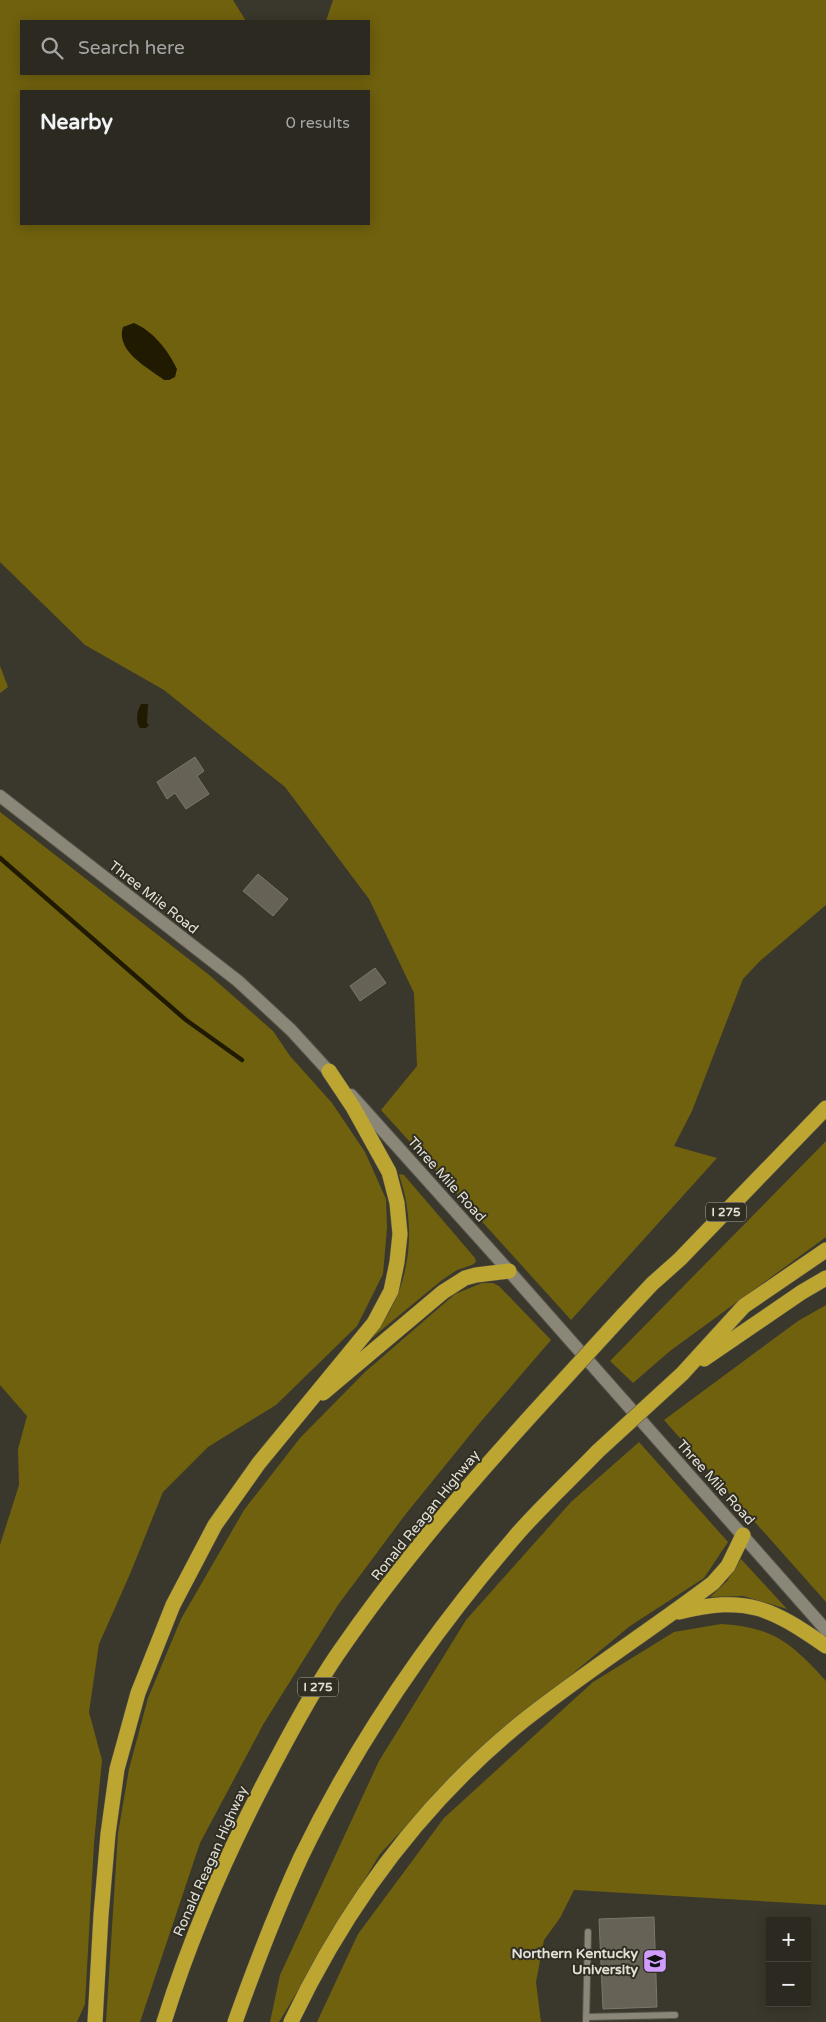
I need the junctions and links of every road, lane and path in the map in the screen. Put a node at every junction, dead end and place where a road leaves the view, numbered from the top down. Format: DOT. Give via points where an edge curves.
graph roads {
  1 [pos="0,796"];
  2 [pos="329,1071"];
  3 [pos="826,1108"];
  4 [pos="826,1250"];
  5 [pos="509,1272"];
  6 [pos="826,1278"];
  7 [pos="682,1374"];
  8 [pos="306,1406"];
  9 [pos="743,1535"];
  10 [pos="673,1613"];
  11 [pos="826,1630"];
  12 [pos="826,1646"];
  13 [pos="588,1932"];
  14 [pos="675,2015"];
  15 [pos="586,2020"];
  16 [pos="95,2022"];
  17 [pos="164,2022"];
  18 [pos="235,2022"];
  19 [pos="291,2022"];
  1 -- 2 [label="street, Three Mile Road" via="238,982 291,1030"];
  2 -- 5 [label="street, Three Mile Road"];
  2 -- 8 [label="highway" via="389,1172 400,1234 391,1292 374,1323"];
  3 -- 17 [label="highway, Ronald Reagan Highway / I 275, bridge" via="652,1284 547,1398 420,1543 336,1656 290,1734 233,1844 205,1907"];
  4 -- 7 [label="highway" via="744,1306"];
  5 -- 8 [label="highway" via="465,1278 443,1292"];
  5 -- 9 [label="street, Three Mile Road"];
  6 -- 7 [label="highway"];
  7 -- 18 [label="highway, bridge" via="598,1451 520,1530 425,1650 384,1709 301,1858 264,1942"];
  8 -- 16 [label="highway" via="259,1463 215,1525 173,1605 138,1693 117,1769 108,1834"];
  9 -- 10 [label="highway" via="728,1566"];
  9 -- 11 [label="street, Three Mile Road"];
  10 -- 12 [label="highway" via="711,1605 748,1606 792,1623"];
  10 -- 19 [label="highway" via="524,1721 440,1798 389,1858 347,1919"];
  13 -- 15 [label="lane"];
  14 -- 15 [label="lane"];
}
